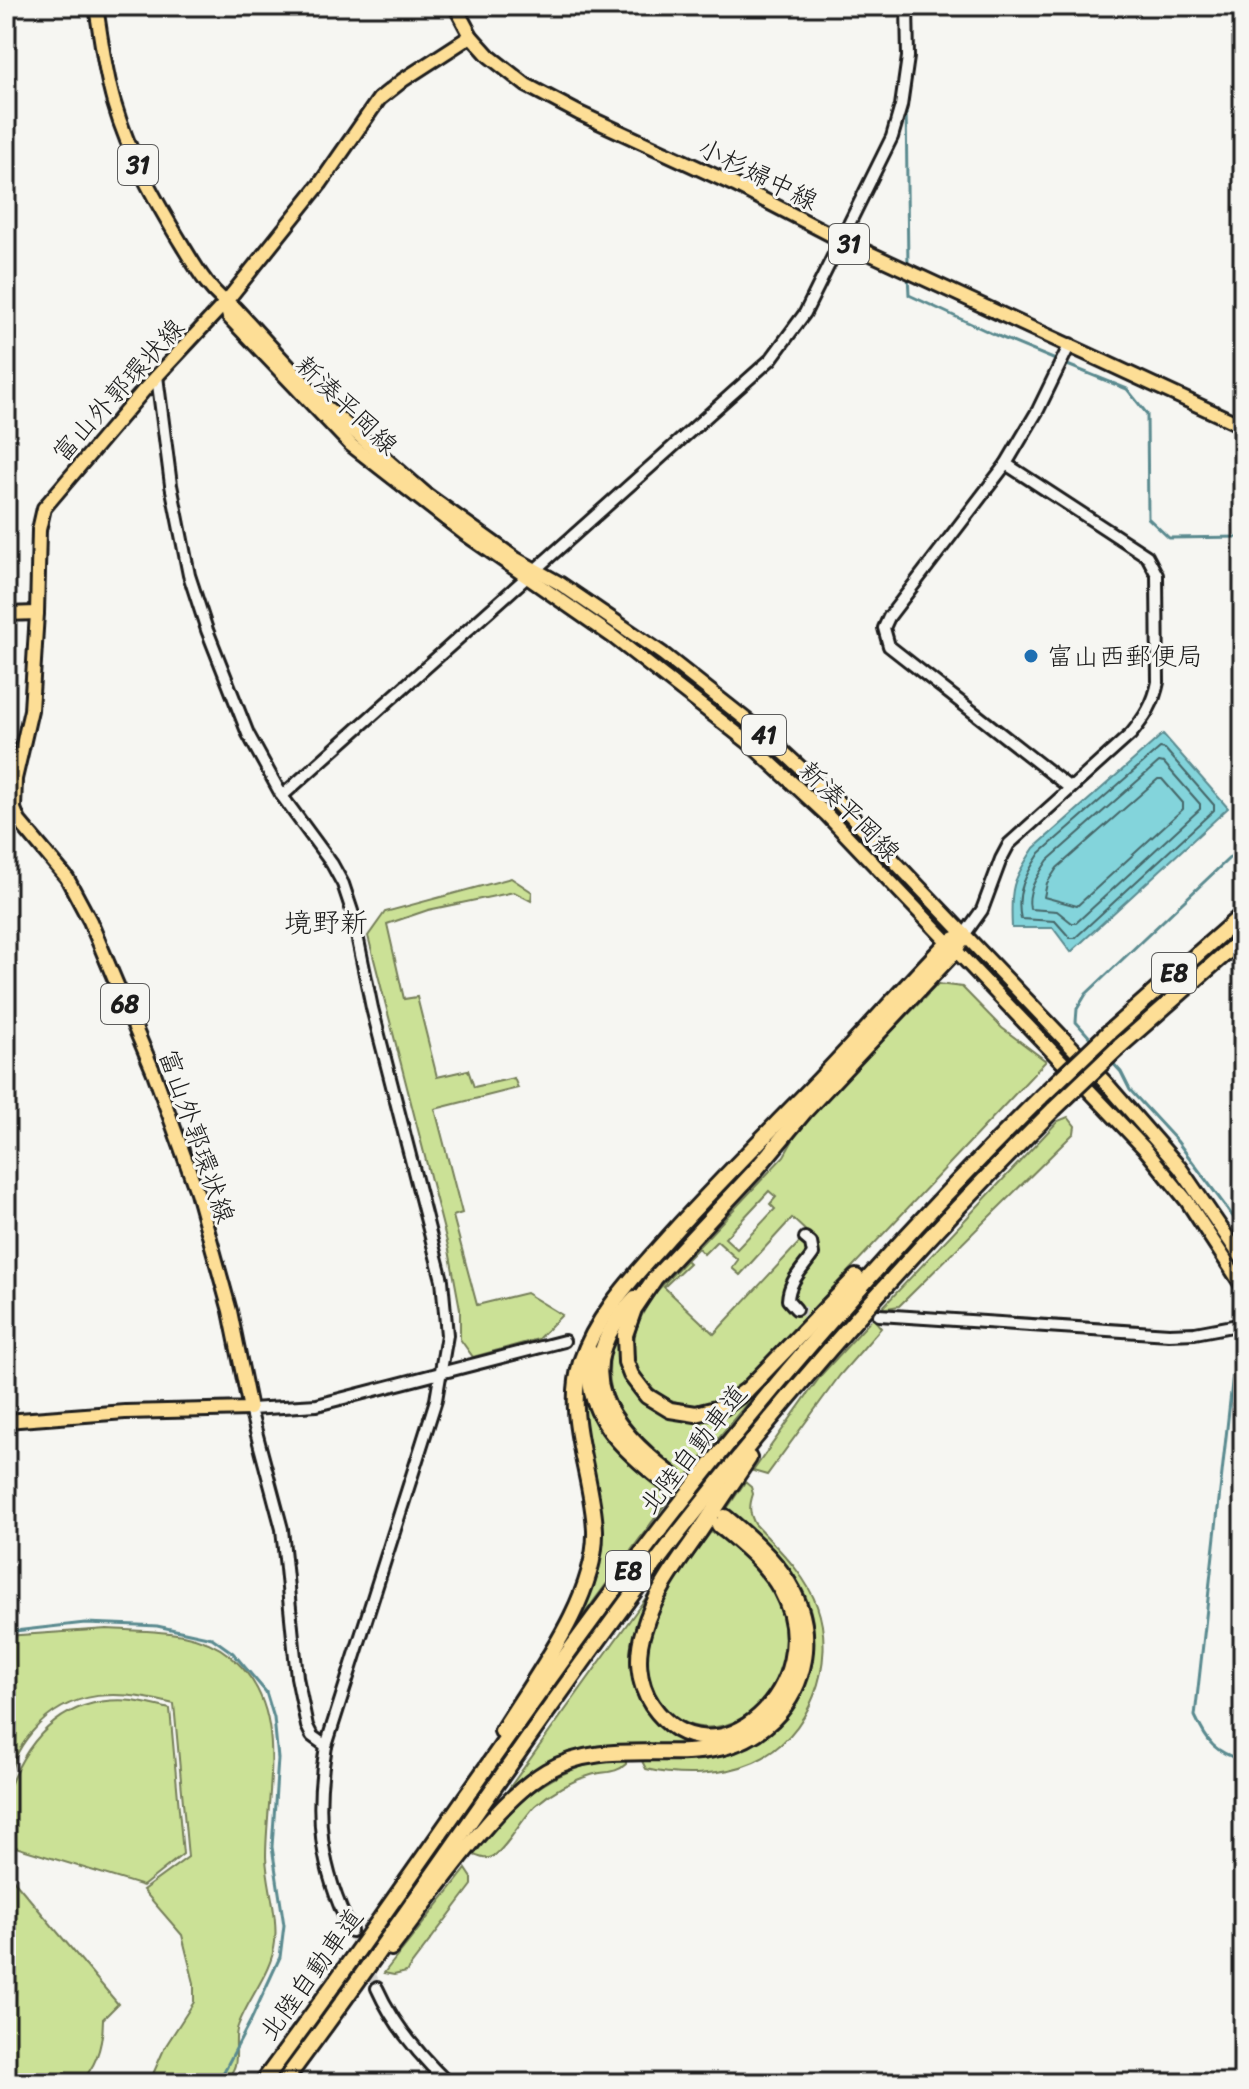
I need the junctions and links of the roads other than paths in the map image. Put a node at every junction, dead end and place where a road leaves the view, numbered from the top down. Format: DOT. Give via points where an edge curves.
graph roads {
  1 [pos="96,6"];
  2 [pos="455,6"];
  3 [pos="907,6"];
  4 [pos="471,36"];
  5 [pos="843,241"];
  6 [pos="225,303"];
  7 [pos="1070,344"];
  8 [pos="157,376"];
  9 [pos="1243,426"];
  10 [pos="1006,464"];
  11 [pos="530,574"];
  12 [pos="37,613"];
  13 [pos="6,614"];
  14 [pos="1070,788"];
  15 [pos="282,796"];
  16 [pos="1243,914"];
  17 [pos="964,935"];
  18 [pos="1243,938"];
  19 [pos="951,947"];
  20 [pos="986,1152"];
  21 [pos="805,1238"];
  22 [pos="1243,1260"];
  23 [pos="655,1278"];
  24 [pos="1243,1287"];
  25 [pos="796,1309"];
  26 [pos="879,1315"];
  27 [pos="602,1319"];
  28 [pos="1243,1324"];
  29 [pos="564,1341"];
  30 [pos="441,1372"];
  31 [pos="799,1385"];
  32 [pos="250,1409"];
  33 [pos="6,1421"];
  34 [pos="326,1746"];
  35 [pos="436,1839"];
  36 [pos="351,1931"];
  37 [pos="377,1988"];
  38 [pos="285,2081"];
  39 [pos="262,2083"];
  40 [pos="448,2083"];
  1 -- 6 [label="main road, 31" via="114,105 140,170 194,265"];
  2 -- 4 [label="main road, 小杉婦中線 / 31"];
  3 -- 5 [label="street" via="908,57 901,106"];
  4 -- 5 [label="main road, 小杉婦中線 / 31" via="526,85"];
  4 -- 6 [label="main road" via="379,99 320,184"];
  5 -- 7 [label="main road, 小杉婦中線 / 31"];
  5 -- 11 [label="street" via="805,313 771,359"];
  6 -- 8 [label="main road, 富山外郭環状線 / 68"];
  6 -- 11 [label="main road, 新湊平岡線 / 41" via="229,317 351,445"];
  7 -- 9 [label="main road, 小杉婦中線 / 31"];
  7 -- 10 [label="street"];
  8 -- 12 [label="main road, 富山外郭環状線 / 68" via="44,508"];
  8 -- 15 [label="street" via="189,575 248,734"];
  10 -- 14 [label="street" via="1147,556 1157,575 1154,699 1131,734"];
  10 -- 14 [label="street" via="889,617 885,637 889,646"];
  11 -- 15 [label="street"];
  11 -- 17 [label="main road, 新湊平岡線 / 41" via="559,583 663,654 758,729 838,802"];
  11 -- 19 [label="main road, 新湊平岡線 / 41" via="748,742 827,815"];
  12 -- 13 [label="main road"];
  12 -- 32 [label="main road, 富山外郭環状線 / 68" via="31,710 15,779 14,809 67,878 90,921 154,1073 197,1192"];
  14 -- 17 [label="street" via="1009,844 982,910"];
  15 -- 30 [label="street" via="332,864 352,911 442,1280 447,1335"];
  16 -- 20 [label="highway, 北陸自動車道 / E8, bridge" via="1108,1033"];
  17 -- 19 [label="highway"];
  17 -- 22 [label="main road, 新湊平岡線 / 41" via="1180,1168"];
  18 -- 31 [label="highway, 北陸自動車道 / E8, bridge" via="1054,1109 938,1227"];
  19 -- 23 [label="highway"];
  19 -- 24 [label="main road, 新湊平岡線 / 41" via="1144,1148 1187,1201"];
  19 -- 27 [label="highway" via="681,1223"];
  20 -- 23 [label="highway" via="724,1407 696,1414 670,1410 647,1396 631,1375 625,1335 634,1309"];
  20 -- 35 [label="highway, 北陸自動車道 / E8" via="772,1389 620,1582"];
  21 -- 25 [label="street" via="813,1254 789,1290 788,1300"];
  23 -- 27 [label="highway" via="609,1332 600,1358 600,1384 621,1431 671,1481 624,1449 596,1408 589,1364"];
  26 -- 28 [label="street" via="1169,1334"];
  27 -- 35 [label="highway" via="582,1361 576,1390 595,1530 587,1582 557,1641"];
  29 -- 30 [label="street"];
  30 -- 32 [label="street" via="317,1405"];
  30 -- 34 [label="street" via="427,1432"];
  31 -- 38 [label="highway, 北陸自動車道 / E8" via="624,1606"];
  31 -- 38 [label="highway" via="664,1584 644,1629 639,1659 649,1701 667,1722 701,1736 728,1734 753,1722 782,1690 793,1662 792,1619 781,1590 722,1521 759,1546 779,1568 800,1607 802,1668 783,1708 762,1729 722,1749 589,1755 533,1781 478,1838"];
  32 -- 33 [label="main road"];
  32 -- 34 [label="street" via="282,1529 307,1726"];
  34 -- 36 [label="street" via="319,1825 329,1876"];
  35 -- 39 [label="highway, 北陸自動車道 / E8"];
  37 -- 40 [label="street" via="424,2060"];
}
